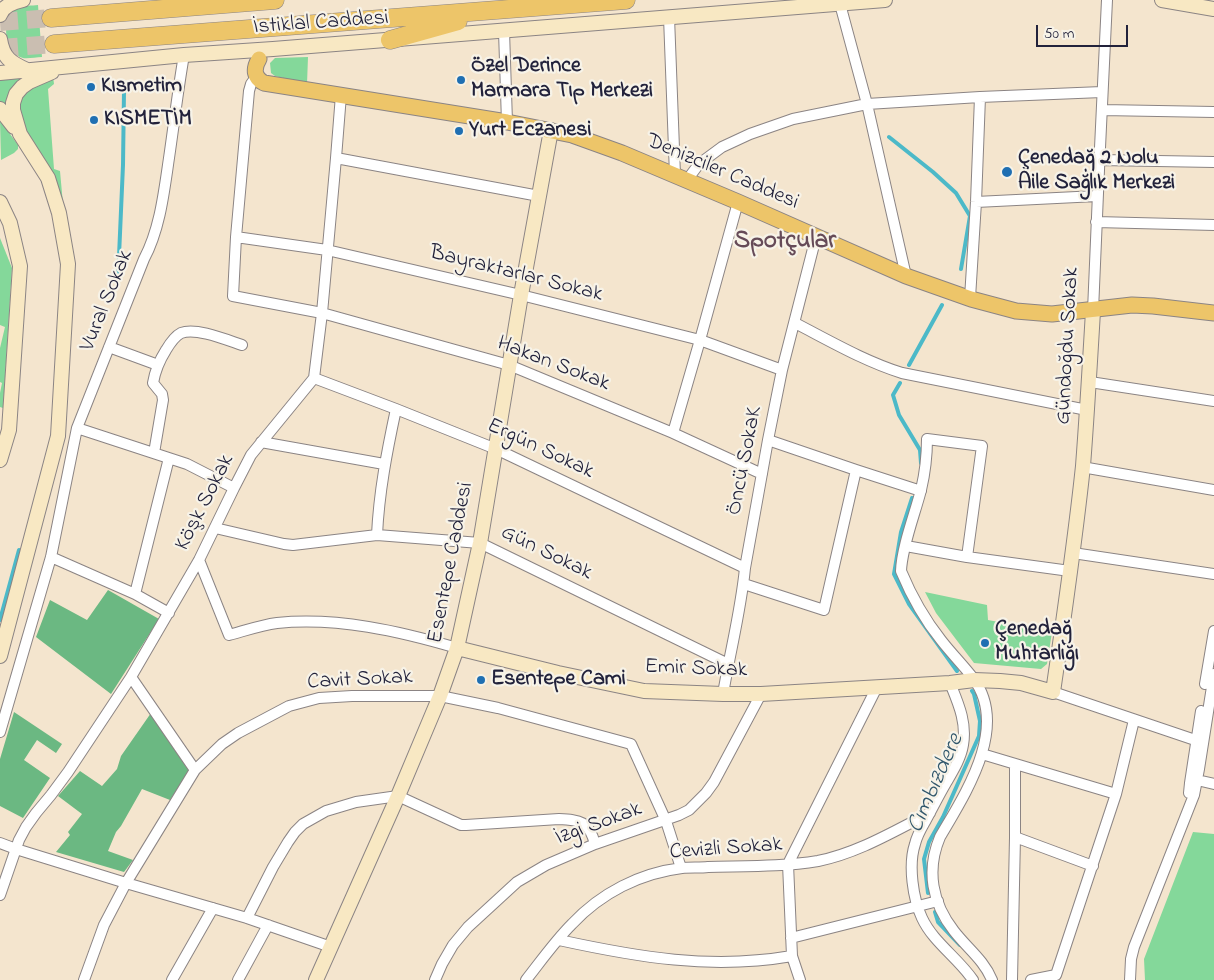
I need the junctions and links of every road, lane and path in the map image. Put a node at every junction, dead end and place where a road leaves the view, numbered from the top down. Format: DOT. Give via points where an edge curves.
graph roads {
  1 [pos="23,0"];
  2 [pos="275,0"];
  3 [pos="626,0"];
  4 [pos="885,0"];
  5 [pos="1107,0"];
  6 [pos="1162,0"];
  7 [pos="840,4"];
  8 [pos="1214,9"];
  9 [pos="494,10"];
  10 [pos="0,15"];
  11 [pos="668,17"];
  12 [pos="51,18"];
  13 [pos="504,31"];
  14 [pos="0,39"];
  15 [pos="390,40"];
  16 [pos="54,44"];
  17 [pos="273,49"];
  18 [pos="184,55"];
  19 [pos="258,59"];
  20 [pos="62,67"];
  21 [pos="29,70"];
  22 [pos="0,73"];
  23 [pos="256,77"];
  24 [pos="1102,92"];
  25 [pos="341,95"];
  26 [pos="980,97"];
  27 [pos="867,104"];
  28 [pos="0,109"];
  29 [pos="1102,110"];
  30 [pos="1214,112"];
  31 [pos="507,122"];
  32 [pos="551,130"];
  33 [pos="20,134"];
  34 [pos="336,158"];
  35 [pos="1100,160"];
  36 [pos="1214,162"];
  37 [pos="681,178"];
  38 [pos="539,196"];
  39 [pos="1097,196"];
  40 [pos="0,202"];
  41 [pos="738,202"];
  42 [pos="976,202"];
  43 [pos="1096,222"];
  44 [pos="1214,225"];
  45 [pos="816,236"];
  46 [pos="236,237"];
  47 [pos="327,250"];
  48 [pos="906,276"];
  49 [pos="521,295"];
  50 [pos="970,298"];
  51 [pos="1093,311"];
  52 [pos="322,313"];
  53 [pos="1214,313"];
  54 [pos="794,324"];
  55 [pos="700,340"];
  56 [pos="242,344"];
  57 [pos="109,347"];
  58 [pos="158,365"];
  59 [pos="509,365"];
  60 [pos="782,370"];
  61 [pos="314,378"];
  62 [pos="1090,382"];
  63 [pos="1214,401"];
  64 [pos="396,409"];
  65 [pos="1087,410"];
  66 [pos="76,428"];
  67 [pos="673,433"];
  68 [pos="768,440"];
  69 [pos="261,442"];
  70 [pos="496,449"];
  71 [pos="154,453"];
  72 [pos="169,458"];
  73 [pos="0,460"];
  74 [pos="384,464"];
  75 [pos="1082,466"];
  76 [pos="856,470"];
  77 [pos="762,474"];
  78 [pos="234,488"];
  79 [pos="1214,490"];
  80 [pos="921,491"];
  81 [pos="215,528"];
  82 [pos="377,535"];
  83 [pos="480,542"];
  84 [pos="906,546"];
  85 [pos="1072,554"];
  86 [pos="967,556"];
  87 [pos="51,557"];
  88 [pos="199,560"];
  89 [pos="746,568"];
  90 [pos="1070,571"];
  91 [pos="1214,574"];
  92 [pos="744,584"];
  93 [pos="135,594"];
  94 [pos="169,613"];
  95 [pos="1214,631"];
  96 [pos="457,648"];
  97 [pos="0,656"];
  98 [pos="728,664"];
  99 [pos="1214,676"];
  100 [pos="131,677"];
  101 [pos="974,680"];
  102 [pos="950,683"];
  103 [pos="877,687"];
  104 [pos="1052,692"];
  105 [pos="723,694"];
  106 [pos="761,694"];
  107 [pos="440,696"];
  108 [pos="1134,720"];
  109 [pos="0,732"];
  110 [pos="1200,741"];
  111 [pos="982,754"];
  112 [pos="1015,764"];
  113 [pos="195,770"];
  114 [pos="1197,780"];
  115 [pos="1214,784"];
  116 [pos="1116,794"];
  117 [pos="398,796"];
  118 [pos="1188,809"];
  119 [pos="930,813"];
  120 [pos="666,821"];
  121 [pos="1015,838"];
  122 [pos="0,843"];
  123 [pos="595,844"];
  124 [pos="16,850"];
  125 [pos="788,864"];
  126 [pos="1093,866"];
  127 [pos="681,868"];
  128 [pos="126,883"];
  129 [pos="0,895"];
  130 [pos="938,902"];
  131 [pos="917,906"];
  132 [pos="213,908"];
  133 [pos="246,918"];
  134 [pos="268,925"];
  135 [pos="791,938"];
  136 [pos="559,940"];
  137 [pos="331,947"];
  138 [pos="792,956"];
  139 [pos="84,980"];
  140 [pos="172,980"];
  141 [pos="238,980"];
  142 [pos="316,980"];
  143 [pos="435,980"];
  144 [pos="526,980"];
  145 [pos="800,980"];
  146 [pos="973,980"];
  147 [pos="992,980"];
  148 [pos="1012,980"];
  149 [pos="1031,980"];
  150 [pos="1130,980"];
  1 -- 10 [label="street" via="14,2"];
  2 -- 12 [label="highway"];
  3 -- 9 [label="highway"];
  4 -- 7 [label="street, İstiklal Caddesi"];
  5 -- 24 [label="street, Gündoğdu Sokak"];
  6 -- 8 [label="street"];
  7 -- 11 [label="street, İstiklal Caddesi"];
  7 -- 27 [label="street"];
  9 -- 15 [label="highway"];
  9 -- 16 [label="highway"];
  11 -- 13 [label="street, İstiklal Caddesi"];
  11 -- 37 [label="street"];
  13 -- 15 [label="street, İstiklal Caddesi"];
  13 -- 31 [label="street"];
  14 -- 21 [label="street" via="6,57"];
  15 -- 17 [label="street, İstiklal Caddesi"];
  17 -- 18 [label="street, İstiklal Caddesi"];
  17 -- 19 [label="street"];
  18 -- 20 [label="street, İstiklal Caddesi"];
  18 -- 57 [label="street, Vural Sokak" via="156,230"];
  19 -- 23 [label="main road"];
  20 -- 21 [label="street, İstiklal Caddesi"];
  20 -- 33 [label="street" via="29,82 16,94 13,110"];
  21 -- 22 [label="street, İstiklal Caddesi"];
  23 -- 25 [label="main road, Denizciler Caddesi" via="264,83"];
  23 -- 46 [label="street" via="249,91"];
  24 -- 26 [label="street"];
  24 -- 29 [label="street, Gündoğdu Sokak"];
  25 -- 31 [label="main road, Denizciler Caddesi"];
  25 -- 34 [label="street"];
  26 -- 27 [label="street"];
  26 -- 42 [label="street"];
  27 -- 37 [label="street" via="793,119 750,134 722,147"];
  27 -- 48 [label="street"];
  28 -- 33 [label="street"];
  29 -- 30 [label="street"];
  29 -- 35 [label="street, Gündoğdu Sokak"];
  31 -- 32 [label="main road, Denizciler Caddesi"];
  32 -- 37 [label="main road, Denizciler Caddesi" via="622,153"];
  32 -- 38 [label="street, Esentepe Caddesi"];
  33 -- 97 [label="street" via="48,178 59,213 68,264 58,436"];
  34 -- 38 [label="street"];
  34 -- 47 [label="street"];
  35 -- 36 [label="street"];
  35 -- 39 [label="street, Gündoğdu Sokak"];
  37 -- 41 [label="main road, Denizciler Caddesi"];
  38 -- 49 [label="street, Esentepe Caddesi"];
  39 -- 42 [label="street"];
  39 -- 43 [label="street, Gündoğdu Sokak"];
  40 -- 73 [label="street" via="10,223 20,266 9,430"];
  41 -- 45 [label="main road, Denizciler Caddesi"];
  41 -- 55 [label="street"];
  42 -- 50 [label="street"];
  43 -- 44 [label="street"];
  43 -- 51 [label="street, Gündoğdu Sokak"];
  45 -- 48 [label="main road, Denizciler Caddesi"];
  45 -- 54 [label="street, Öncü SokaK"];
  46 -- 47 [label="street, Bayraktarlar Sokak"];
  46 -- 52 [label="street, Hakan Sokak" via="233,296"];
  47 -- 49 [label="street, Bayraktarlar Sokak"];
  47 -- 52 [label="street"];
  48 -- 50 [label="main road, Denizciler Caddesi"];
  49 -- 55 [label="street, Bayraktarlar Sokak"];
  49 -- 59 [label="street, Esentepe Caddesi"];
  50 -- 51 [label="main road, Denizciler Caddesi" via="1016,311 1052,314"];
  51 -- 53 [label="main road, Denizciler Caddesi" via="1132,305"];
  51 -- 62 [label="street, Gündoğdu Sokak"];
  52 -- 59 [label="street, Hakan Sokak"];
  52 -- 61 [label="street"];
  54 -- 60 [label="street, Öncü SokaK"];
  54 -- 65 [label="street" via="902,374"];
  55 -- 60 [label="street, Bayraktarlar Sokak"];
  55 -- 67 [label="street"];
  56 -- 58 [label="street" via="201,333 181,334 170,344"];
  57 -- 58 [label="street"];
  57 -- 66 [label="street, Vural Sokak"];
  58 -- 71 [label="street" via="153,383 163,400"];
  59 -- 67 [label="street, Hakan Sokak"];
  59 -- 70 [label="street, Esentepe Caddesi"];
  60 -- 68 [label="street, Öncü SokaK"];
  61 -- 64 [label="street, Ergün Sokak"];
  61 -- 69 [label="street, Köşk Sokak"];
  62 -- 63 [label="street"];
  62 -- 65 [label="street, Gündoğdu Sokak"];
  64 -- 70 [label="street, Ergün Sokak"];
  64 -- 74 [label="street"];
  65 -- 75 [label="street, Gündoğdu Sokak"];
  66 -- 71 [label="street"];
  66 -- 87 [label="street, Vural Sokak"];
  67 -- 77 [label="street, Hakan Sokak"];
  68 -- 76 [label="street"];
  68 -- 77 [label="street, Öncü SokaK"];
  69 -- 74 [label="street"];
  69 -- 78 [label="street, Köşk Sokak"];
  70 -- 83 [label="street, Esentepe Caddesi"];
  70 -- 89 [label="street, Ergün Sokak"];
  71 -- 72 [label="street"];
  72 -- 78 [label="street"];
  72 -- 93 [label="street"];
  74 -- 82 [label="street"];
  75 -- 79 [label="street"];
  75 -- 85 [label="street, Gündoğdu Sokak"];
  76 -- 80 [label="street"];
  76 -- 92 [label="street" via="824,610"];
  77 -- 89 [label="street, Öncü SokaK"];
  78 -- 81 [label="street, Köşk Sokak"];
  80 -- 84 [label="street"];
  80 -- 86 [label="street" via="928,439 982,446"];
  81 -- 82 [label="street, Gün Sokak" via="293,545"];
  81 -- 88 [label="street, Köşk Sokak"];
  82 -- 83 [label="street, Gün Sokak"];
  83 -- 96 [label="street, Esentepe Caddesi"];
  83 -- 98 [label="street, Gün Sokak"];
  84 -- 86 [label="street"];
  84 -- 101 [label="street" via="902,563 905,579 923,614"];
  85 -- 90 [label="street, Gündoğdu Sokak"];
  85 -- 91 [label="street"];
  86 -- 90 [label="street"];
  87 -- 93 [label="street"];
  87 -- 109 [label="street, Vural Sokak"];
  88 -- 94 [label="street, Köşk Sokak"];
  88 -- 96 [label="street, Emir Sokak" via="229,635 274,624 324,622 387,630"];
  89 -- 92 [label="street, Öncü SokaK"];
  90 -- 104 [label="street, Gündoğdu Sokak"];
  92 -- 98 [label="street, Öncü SokaK"];
  93 -- 94 [label="street"];
  94 -- 100 [label="street, Köşk Sokak"];
  95 -- 110 [label="street"];
  96 -- 105 [label="street, Emir Sokak" via="644,691"];
  96 -- 107 [label="street, Esentepe Caddesi"];
  98 -- 105 [label="street, Öncü SokaK"];
  99 -- 110 [label="street"];
  100 -- 113 [label="street"];
  100 -- 124 [label="street, Köşk Sokak" via="68,772 26,827"];
  101 -- 102 [label="street, Emir Sokak"];
  101 -- 104 [label="street, Emir Sokak" via="1021,683"];
  101 -- 111 [label="street" via="986,707"];
  102 -- 103 [label="street, Emir Sokak"];
  102 -- 119 [label="street" via="963,718 963,747"];
  103 -- 106 [label="street, Emir Sokak"];
  103 -- 125 [label="street"];
  104 -- 108 [label="street"];
  105 -- 106 [label="street, Emir Sokak"];
  106 -- 120 [label="street, İzgi Sokak" via="706,793 689,810"];
  107 -- 113 [label="street, Cavit Sokak" via="318,698 288,706 238,732"];
  107 -- 117 [label="street, Esentepe Caddesi"];
  107 -- 120 [label="street, Cavit Sokak" via="631,744"];
  108 -- 110 [label="street"];
  108 -- 116 [label="street"];
  110 -- 114 [label="street"];
  110 -- 118 [label="street" via="1190,783"];
  111 -- 112 [label="street"];
  111 -- 130 [label="street" via="975,774 936,848 932,873"];
  112 -- 116 [label="street"];
  112 -- 121 [label="street"];
  113 -- 128 [label="street, Cavit Sokak"];
  114 -- 115 [label="street"];
  114 -- 118 [label="street"];
  116 -- 126 [label="street"];
  117 -- 123 [label="street" via="466,825 571,819 589,827"];
  117 -- 133 [label="street" via="356,802 326,811 304,824 288,842"];
  117 -- 137 [label="street, Esentepe Caddesi"];
  118 -- 150 [label="street" via="1134,947"];
  119 -- 125 [label="street, Cevizli Sokak" via="848,853"];
  119 -- 131 [label="street" via="914,844 913,884"];
  120 -- 123 [label="street, İzgi Sokak"];
  120 -- 127 [label="street"];
  121 -- 126 [label="street"];
  121 -- 148 [label="street"];
  122 -- 124 [label="street"];
  123 -- 143 [label="street, İzgi Sokak" via="546,865 517,882 468,927 453,945"];
  124 -- 128 [label="street"];
  124 -- 129 [label="street, Köşk Sokak"];
  125 -- 127 [label="street, Cevizli Sokak"];
  125 -- 135 [label="street"];
  126 -- 149 [label="street" via="1056,975"];
  127 -- 136 [label="street, Cevizli Sokak" via="644,877 613,891 572,923"];
  128 -- 132 [label="street"];
  128 -- 139 [label="street, Cavit Sokak" via="104,925"];
  130 -- 131 [label="street"];
  130 -- 147 [label="street" via="954,932 982,962"];
  131 -- 135 [label="street"];
  131 -- 146 [label="street" via="936,938"];
  132 -- 133 [label="street"];
  132 -- 140 [label="street"];
  133 -- 134 [label="street"];
  134 -- 137 [label="street"];
  134 -- 141 [label="street"];
  135 -- 138 [label="street"];
  136 -- 138 [label="street" via="656,959 716,963 767,961"];
  136 -- 144 [label="street, Cevizli Sokak"];
  137 -- 142 [label="street, Esentepe Caddesi"];
  138 -- 145 [label="street"];
}
